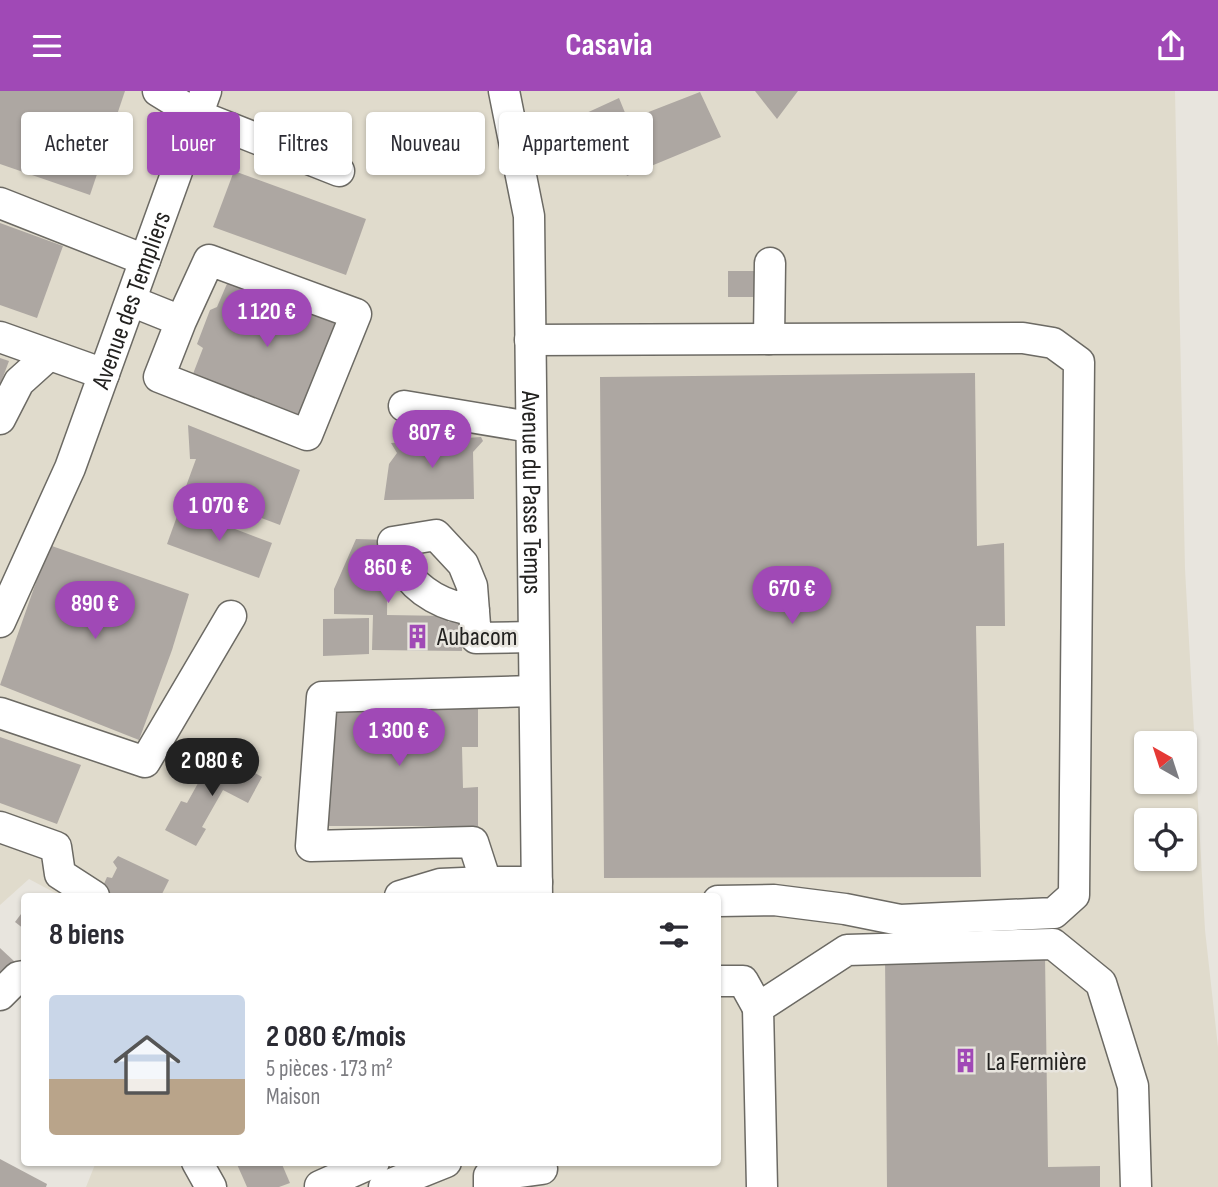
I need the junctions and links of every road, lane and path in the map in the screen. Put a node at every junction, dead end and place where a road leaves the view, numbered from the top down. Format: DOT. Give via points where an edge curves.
graph roads {
  1 [pos="158,91"];
  2 [pos="513,93"];
  3 [pos="202,103"];
  4 [pos="254,129"];
  5 [pos="0,203"];
  6 [pos="145,260"];
  7 [pos="770,263"];
  8 [pos="131,301"];
  9 [pos="181,321"];
  10 [pos="0,337"];
  11 [pos="769,338"];
  12 [pos="530,340"];
  13 [pos="49,355"];
  14 [pos="104,374"];
  15 [pos="404,406"];
  16 [pos="0,419"];
  17 [pos="530,427"];
  18 [pos="474,610"];
  19 [pos="231,616"];
  20 [pos="0,622"];
  21 [pos="533,637"];
  22 [pos="534,691"];
  23 [pos="0,713"];
  24 [pos="0,827"];
  25 [pos="486,882"];
  26 [pos="537,889"];
  27 [pos="89,893"];
  28 [pos="410,893"];
  29 [pos="721,901"];
  30 [pos="21,976"];
  31 [pos="721,981"];
  32 [pos="0,995"];
  33 [pos="758,1008"];
  34 [pos="199,1166"];
  35 [pos="365,1166"];
  36 [pos="436,1166"];
  37 [pos="542,1173"];
  38 [pos="488,1175"];
  39 [pos="320,1186"];
  40 [pos="211,1187"];
  41 [pos="384,1187"];
  42 [pos="762,1187"];
  43 [pos="1136,1187"];
  1 -- 3 [label="street"];
  2 -- 12 [label="street, Avenue du Passe Temps" via="529,216"];
  3 -- 4 [label="street"];
  3 -- 6 [label="street, Avenue des Templiers"];
  5 -- 6 [label="street"];
  6 -- 8 [label="street, Avenue des Templiers"];
  7 -- 11 [label="street"];
  8 -- 9 [label="street"];
  8 -- 14 [label="street, Avenue des Templiers"];
  9 -- 9 [label="street" via="209,260 356,314 307,435 159,377"];
  10 -- 13 [label="street"];
  11 -- 12 [label="street"];
  11 -- 29 [label="street" via="1023,338 1053,343 1079,362 1074,895 1054,913 900,919 774,900"];
  12 -- 17 [label="street, Avenue du Passe Temps"];
  13 -- 14 [label="street"];
  13 -- 16 [label="street" via="19,381"];
  14 -- 20 [label="street, Avenue des Templiers" via="70,468"];
  15 -- 17 [label="street"];
  17 -- 21 [label="street, Avenue du Passe Temps"];
  18 -- 21 [label="street" via="476,638"];
  19 -- 23 [label="street" via="145,762"];
  21 -- 22 [label="street, Avenue du Passe Temps"];
  22 -- 25 [label="street" via="322,697 311,846 473,842"];
  22 -- 26 [label="street, Avenue du Passe Temps"];
  24 -- 27 [label="street" via="56,848 60,874"];
  25 -- 26 [label="street"];
  25 -- 28 [label="street" via="440,884"];
  30 -- 32 [label="street"];
  31 -- 33 [label="street" via="743,981"];
  33 -- 42 [label="street"];
  33 -- 43 [label="street" via="847,950 1053,944 1101,983 1133,1086"];
  34 -- 40 [label="street"];
  35 -- 39 [label="street"];
  36 -- 41 [label="street"];
  37 -- 38 [label="street"];
}
